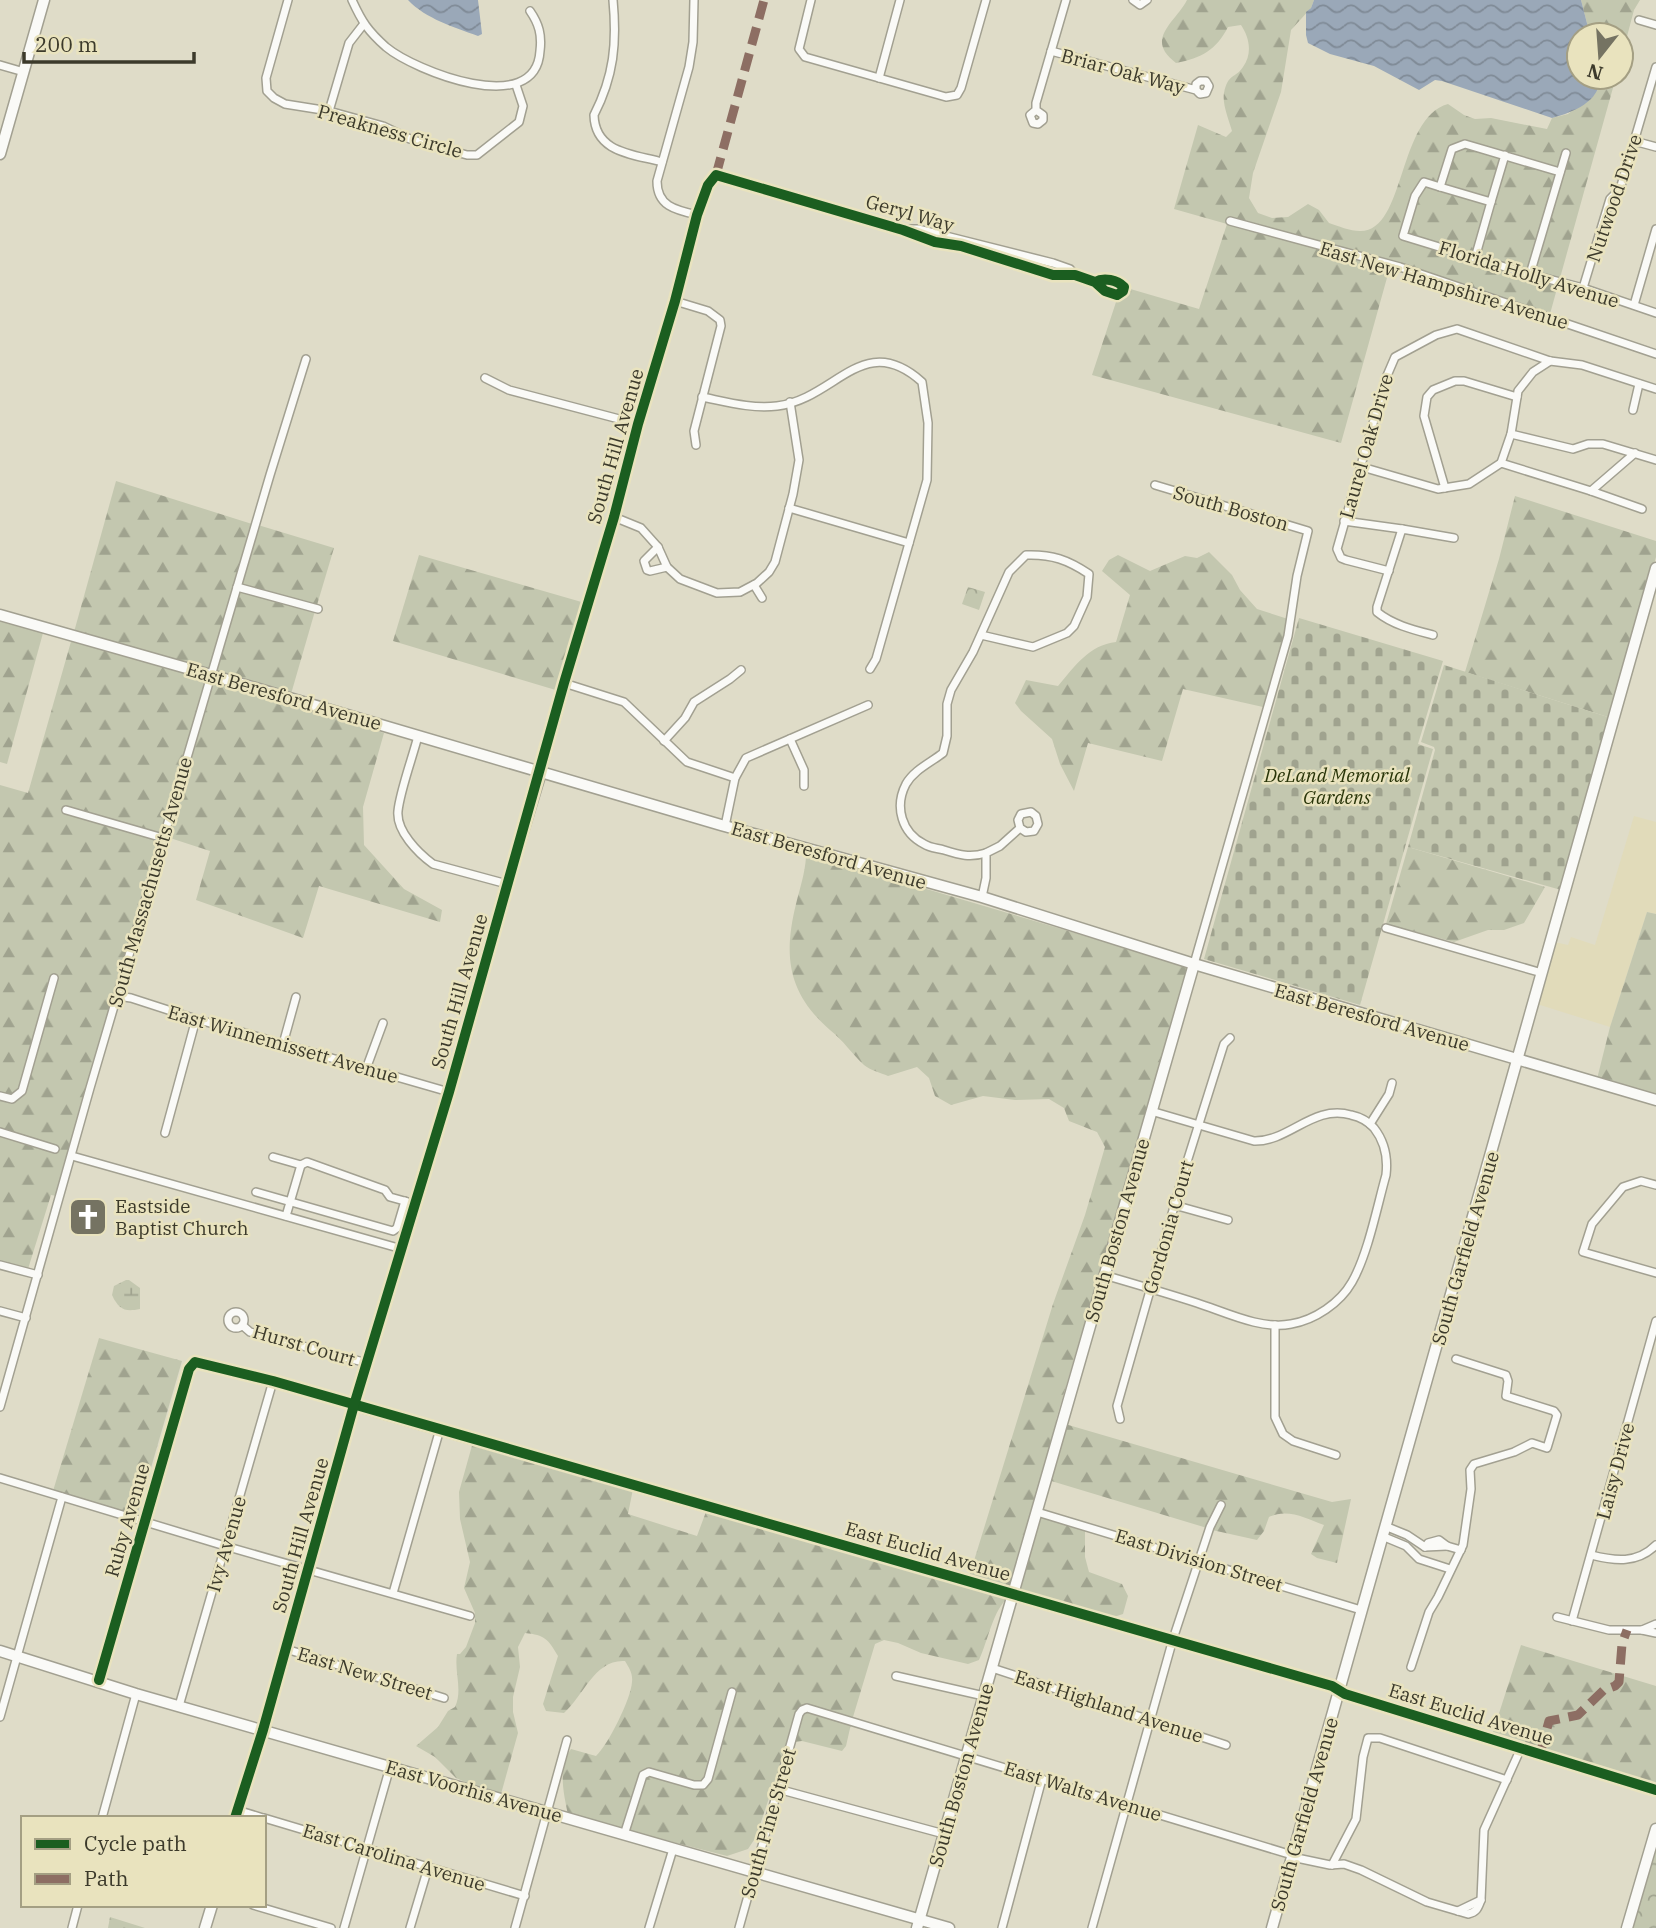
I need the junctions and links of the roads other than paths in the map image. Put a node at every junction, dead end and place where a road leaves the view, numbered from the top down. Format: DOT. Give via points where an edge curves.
graph roads {
  1 [pos="44,0"];
  2 [pos="288,0"];
  3 [pos="352,0"];
  4 [pos="614,0"];
  5 [pos="694,0"];
  6 [pos="811,0"];
  7 [pos="900,0"];
  8 [pos="986,0"];
  9 [pos="1066,0"];
  10 [pos="1133,0"];
  11 [pos="1147,0"];
  12 [pos="530,11"];
  13 [pos="1639,20"];
  14 [pos="363,25"];
  15 [pos="1656,25"];
  16 [pos="1051,51"];
  17 [pos="0,65"];
  18 [pos="1656,67"];
  19 [pos="24,72"];
  20 [pos="879,78"];
  21 [pos="516,85"];
  22 [pos="1653,85"];
  23 [pos="1196,90"];
  24 [pos="1036,110"];
  25 [pos="329,111"];
  26 [pos="1634,141"];
  27 [pos="1656,147"];
  28 [pos="1566,153"];
  29 [pos="0,154"];
  30 [pos="1505,155"];
  31 [pos="662,163"];
  32 [pos="1560,172"];
  33 [pos="716,175"];
  34 [pos="1440,187"];
  35 [pos="1491,202"];
  36 [pos="696,215"];
  37 [pos="1230,221"];
  38 [pos="1656,229"];
  39 [pos="959,243"];
  40 [pos="1034,258"];
  41 [pos="1475,258"];
  42 [pos="1031,268"];
  43 [pos="1530,274"];
  44 [pos="1075,275"];
  45 [pos="1095,282"];
  46 [pos="1583,288"];
  47 [pos="675,301"];
  48 [pos="1634,305"];
  49 [pos="1656,313"];
  50 [pos="1656,354"];
  51 [pos="306,359"];
  52 [pos="1549,360"];
  53 [pos="485,378"];
  54 [pos="1639,384"];
  55 [pos="1656,389"];
  56 [pos="702,397"];
  57 [pos="1517,397"];
  58 [pos="790,402"];
  59 [pos="1633,410"];
  60 [pos="638,424"];
  61 [pos="1511,434"];
  62 [pos="696,445"];
  63 [pos="1656,450"];
  64 [pos="1635,453"];
  65 [pos="1655,459"];
  66 [pos="1501,463"];
  67 [pos="1362,467"];
  68 [pos="1155,485"];
  69 [pos="1445,488"];
  70 [pos="1591,491"];
  71 [pos="789,508"];
  72 [pos="1642,509"];
  73 [pos="614,517"];
  74 [pos="1344,521"];
  75 [pos="1402,529"];
  76 [pos="1308,530"];
  77 [pos="1454,538"];
  78 [pos="909,543"];
  79 [pos="658,547"];
  80 [pos="667,567"];
  81 [pos="1656,568"];
  82 [pos="1389,571"];
  83 [pos="754,585"];
  84 [pos="237,587"];
  85 [pos="762,597"];
  86 [pos="318,609"];
  87 [pos="0,615"];
  88 [pos="981,635"];
  89 [pos="1433,635"];
  90 [pos="870,668"];
  91 [pos="741,670"];
  92 [pos="211,674"];
  93 [pos="564,683"];
  94 [pos="868,705"];
  95 [pos="418,736"];
  96 [pos="790,739"];
  97 [pos="664,741"];
  98 [pos="541,772"];
  99 [pos="734,778"];
  100 [pos="804,786"];
  101 [pos="66,810"];
  102 [pos="725,826"];
  103 [pos="1020,828"];
  104 [pos="163,838"];
  105 [pos="986,853"];
  106 [pos="507,884"];
  107 [pos="982,898"];
  108 [pos="1386,928"];
  109 [pos="1194,964"];
  110 [pos="1542,973"];
  111 [pos="54,978"];
  112 [pos="117,996"];
  113 [pos="296,997"];
  114 [pos="196,1019"];
  115 [pos="383,1023"];
  116 [pos="1230,1038"];
  117 [pos="283,1044"];
  118 [pos="1519,1060"];
  119 [pos="366,1069"];
  120 [pos="1392,1083"];
  121 [pos="449,1092"];
  122 [pos="0,1096"];
  123 [pos="1656,1100"];
  124 [pos="1152,1111"];
  125 [pos="1370,1124"];
  126 [pos="1198,1125"];
  127 [pos="0,1132"];
  128 [pos="165,1133"];
  129 [pos="55,1149"];
  130 [pos="72,1156"];
  131 [pos="273,1157"];
  132 [pos="301,1165"];
  133 [pos="1656,1185"];
  134 [pos="256,1192"];
  135 [pos="290,1202"];
  136 [pos="410,1203"];
  137 [pos="1174,1205"];
  138 [pos="286,1216"];
  139 [pos="1228,1220"];
  140 [pos="402,1249"];
  141 [pos="0,1265"];
  142 [pos="1656,1273"];
  143 [pos="38,1275"];
  144 [pos="1104,1275"];
  145 [pos="1150,1288"];
  146 [pos="0,1311"];
  147 [pos="26,1318"];
  148 [pos="1656,1321"];
  149 [pos="242,1325"];
  150 [pos="1275,1325"];
  151 [pos="1456,1359"];
  152 [pos="367,1363"];
  153 [pos="189,1369"];
  154 [pos="273,1381"];
  155 [pos="354,1405"];
  156 [pos="0,1407"];
  157 [pos="1119,1419"];
  158 [pos="440,1429"];
  159 [pos="1336,1455"];
  160 [pos="0,1478"];
  161 [pos="62,1497"];
  162 [pos="1220,1505"];
  163 [pos="1037,1511"];
  164 [pos="145,1521"];
  165 [pos="1384,1531"];
  166 [pos="1656,1545"];
  167 [pos="225,1546"];
  168 [pos="1461,1550"];
  169 [pos="1591,1555"];
  170 [pos="1199,1560"];
  171 [pos="309,1569"];
  172 [pos="1450,1569"];
  173 [pos="1013,1593"];
  174 [pos="393,1594"];
  175 [pos="1361,1610"];
  176 [pos="470,1616"];
  177 [pos="1557,1617"];
  178 [pos="1572,1621"];
  179 [pos="1656,1624"];
  180 [pos="1642,1630"];
  181 [pos="1656,1633"];
  182 [pos="1173,1639"];
  183 [pos="286,1649"];
  184 [pos="0,1651"];
  185 [pos="17,1657"];
  186 [pos="1411,1667"];
  187 [pos="992,1668"];
  188 [pos="896,1676"];
  189 [pos="99,1680"];
  190 [pos="1339,1690"];
  191 [pos="732,1692"];
  192 [pos="136,1694"];
  193 [pos="984,1696"];
  194 [pos="444,1698"];
  195 [pos="179,1706"];
  196 [pos="0,1717"];
  197 [pos="798,1717"];
  198 [pos="1150,1719"];
  199 [pos="263,1730"];
  200 [pos="567,1740"];
  201 [pos="1226,1745"];
  202 [pos="1521,1748"];
  203 [pos="967,1755"];
  204 [pos="390,1767"];
  205 [pos="1042,1779"];
  206 [pos="1507,1780"];
  207 [pos="778,1789"];
  208 [pos="1656,1790"];
  209 [pos="1127,1805"];
  210 [pos="547,1812"];
  211 [pos="236,1814"];
  212 [pos="103,1816"];
  213 [pos="266,1819"];
  214 [pos="1656,1829"];
  215 [pos="944,1834"];
  216 [pos="624,1835"];
  217 [pos="367,1849"];
  218 [pos="673,1849"];
  219 [pos="1292,1856"];
  220 [pos="1332,1865"];
  221 [pos="428,1868"];
  222 [pos="754,1872"];
  223 [pos="524,1896"];
  224 [pos="77,1907"];
  225 [pos="211,1907"];
  226 [pos="260,1907"];
  227 [pos="918,1923"];
  228 [pos="72,1928"];
  229 [pos="205,1928"];
  230 [pos="331,1928"];
  231 [pos="344,1928"];
  232 [pos="410,1928"];
  233 [pos="515,1928"];
  234 [pos="649,1928"];
  235 [pos="739,1928"];
  236 [pos="949,1928"];
  237 [pos="1002,1928"];
  238 [pos="1092,1928"];
  239 [pos="1272,1928"];
  240 [pos="1627,1928"];
  1 -- 19 [label="street"];
  2 -- 25 [label="street, Preakness Circle" via="266,78 267,91 285,104"];
  3 -- 14 [label="street"];
  4 -- 31 [label="street" via="615,56 594,124 608,145"];
  5 -- 31 [label="street" via="689,67"];
  6 -- 20 [label="street" via="799,41 802,54"];
  7 -- 20 [label="street"];
  8 -- 20 [label="street" via="957,95 946,97"];
  9 -- 16 [label="street"];
  10 -- 11 [label="street" via="1140,5"];
  12 -- 21 [label="street" via="541,35 540,57 534,71"];
  13 -- 15 [label="street"];
  14 -- 21 [label="street" via="399,57 463,83"];
  14 -- 25 [label="street" via="349,43"];
  16 -- 23 [label="street, Briar Oak Way"];
  16 -- 24 [label="street"];
  17 -- 19 [label="street"];
  18 -- 22 [label="street, Nutwood Drive"];
  19 -- 29 [label="street"];
  21 -- 25 [label="street, Preakness Circle" via="523,106 519,122 477,155 410,139"];
  22 -- 26 [label="street, Nutwood Drive"];
  26 -- 27 [label="street"];
  26 -- 46 [label="street, Nutwood Drive" via="1620,189 1610,199"];
  28 -- 32 [label="street"];
  30 -- 32 [label="street"];
  30 -- 34 [label="street" via="1458,145 1452,149"];
  30 -- 35 [label="street"];
  31 -- 36 [label="street" via="659,197 667,206"];
  32 -- 43 [label="street"];
  33 -- 36 [label="street, South Hill Avenue"];
  33 -- 39 [label="street, Geryl Way"];
  34 -- 35 [label="street"];
  34 -- 41 [label="street, Florida Holly Avenue" via="1424,182 1402,236"];
  35 -- 41 [label="street"];
  36 -- 47 [label="street, South Hill Avenue"];
  37 -- 50 [label="street, East New Hampshire Avenue" via="1400,267"];
  38 -- 48 [label="street"];
  39 -- 40 [label="street, Geryl Way"];
  39 -- 42 [label="street, Geryl Way"];
  40 -- 42 [label="street"];
  40 -- 44 [label="street, Geryl Way"];
  41 -- 43 [label="street, Florida Holly Avenue"];
  42 -- 44 [label="street, Geryl Way"];
  43 -- 46 [label="street, Florida Holly Avenue"];
  44 -- 45 [label="street, Geryl Way"];
  46 -- 48 [label="street, Florida Holly Avenue"];
  47 -- 56 [label="street" via="708,311 720,320"];
  47 -- 60 [label="street, South Hill Avenue"];
  48 -- 49 [label="street, Florida Holly Avenue"];
  51 -- 84 [label="street, South Massachusetts Avenue"];
  52 -- 54 [label="street, Laurel Oak Drive" via="1583,365"];
  52 -- 57 [label="street" via="1532,372"];
  52 -- 67 [label="street, Laurel Oak Drive" via="1457,329 1419,343 1390,365"];
  53 -- 60 [label="street" via="509,390"];
  54 -- 55 [label="street, Laurel Oak Drive"];
  54 -- 59 [label="street"];
  56 -- 58 [label="street" via="742,406"];
  56 -- 62 [label="street" via="694,431"];
  57 -- 61 [label="street"];
  57 -- 69 [label="street" via="1455,381 1427,397 1424,416"];
  58 -- 71 [label="street" via="799,460"];
  58 -- 78 [label="street" via="811,396 874,361 891,362 922,382 928,422 927,480"];
  60 -- 73 [label="street, South Hill Avenue"];
  61 -- 64 [label="street" via="1573,449 1603,444"];
  61 -- 66 [label="street"];
  63 -- 65 [label="street"];
  64 -- 65 [label="street"];
  64 -- 70 [label="street"];
  66 -- 69 [label="street" via="1469,484"];
  66 -- 70 [label="street"];
  67 -- 69 [label="street"];
  67 -- 74 [label="street, Laurel Oak Drive"];
  68 -- 76 [label="street, South Boston"];
  70 -- 72 [label="street"];
  71 -- 78 [label="street"];
  71 -- 83 [label="street" via="775,562"];
  73 -- 79 [label="street" via="641,528"];
  73 -- 93 [label="street, South Hill Avenue"];
  74 -- 75 [label="street"];
  74 -- 82 [label="street, Laurel Oak Drive" via="1338,549 1341,558"];
  75 -- 77 [label="street"];
  75 -- 82 [label="street"];
  76 -- 109 [label="street, South Boston Avenue" via="1288,636"];
  78 -- 90 [label="street"];
  79 -- 80 [label="street"];
  79 -- 80 [label="street" via="645,565 650,572"];
  80 -- 83 [label="street" via="680,579 717,593 740,592"];
  81 -- 110 [label="street, South Garfield Avenue"];
  82 -- 89 [label="street" via="1377,612 1409,629"];
  83 -- 85 [label="street"];
  84 -- 86 [label="street"];
  84 -- 92 [label="street, South Massachusetts Avenue"];
  87 -- 92 [label="street, East Beresford Avenue"];
  88 -- 88 [label="street" via="1009,572 1026,555 1047,554 1089,574 1087,597 1067,633 1033,647"];
  88 -- 105 [label="street" via="949,697 943,753 913,774 900,810 904,826 923,844 963,856"];
  91 -- 97 [label="street" via="694,702"];
  92 -- 95 [label="street, East Beresford Avenue"];
  92 -- 104 [label="street, South Massachusetts Avenue"];
  93 -- 97 [label="street" via="624,702"];
  93 -- 98 [label="street, South Hill Avenue"];
  94 -- 96 [label="street"];
  95 -- 98 [label="street, East Beresford Avenue"];
  95 -- 106 [label="street" via="398,812 408,839 433,864"];
  96 -- 99 [label="street" via="746,758"];
  96 -- 100 [label="street" via="804,770"];
  97 -- 99 [label="street" via="687,762"];
  98 -- 102 [label="street, East Beresford Avenue"];
  98 -- 106 [label="street, South Hill Avenue"];
  99 -- 102 [label="street"];
  101 -- 104 [label="street"];
  102 -- 107 [label="street, East Beresford Avenue"];
  103 -- 105 [label="street"];
  104 -- 112 [label="street, South Massachusetts Avenue"];
  105 -- 107 [label="street"];
  106 -- 121 [label="street, South Hill Avenue"];
  107 -- 109 [label="street, East Beresford Avenue"];
  108 -- 110 [label="street"];
  109 -- 118 [label="street, East Beresford Avenue"];
  109 -- 124 [label="street, South Boston Avenue"];
  110 -- 118 [label="street, South Garfield Avenue"];
  111 -- 122 [label="street" via="22,1091 12,1099"];
  112 -- 114 [label="street, East Winnemissett Avenue"];
  112 -- 130 [label="street, South Massachusetts Avenue"];
  113 -- 117 [label="street"];
  114 -- 117 [label="street, East Winnemissett Avenue"];
  114 -- 128 [label="street"];
  115 -- 119 [label="street"];
  116 -- 126 [label="street, Gordonia Court" via="1224,1044"];
  117 -- 119 [label="street, East Winnemissett Avenue"];
  118 -- 123 [label="street, East Beresford Avenue"];
  118 -- 165 [label="street, South Garfield Avenue"];
  119 -- 121 [label="street, East Winnemissett Avenue"];
  120 -- 125 [label="street"];
  121 -- 136 [label="street, South Hill Avenue"];
  124 -- 126 [label="street"];
  124 -- 144 [label="street, South Boston Avenue"];
  125 -- 126 [label="street" via="1345,1113 1327,1112 1266,1141"];
  125 -- 150 [label="street" via="1380,1135 1387,1163 1360,1266 1341,1297 1321,1313"];
  126 -- 137 [label="street, Gordonia Court"];
  127 -- 129 [label="street"];
  130 -- 138 [label="street"];
  130 -- 143 [label="street, South Massachusetts Avenue"];
  131 -- 132 [label="street"];
  132 -- 135 [label="street"];
  132 -- 136 [label="street" via="307,1162"];
  133 -- 142 [label="street" via="1641,1181 1623,1187 1592,1224 1583,1252"];
  134 -- 135 [label="street"];
  135 -- 136 [label="street" via="393,1231"];
  135 -- 138 [label="street"];
  136 -- 140 [label="street, South Hill Avenue"];
  137 -- 139 [label="street"];
  137 -- 145 [label="street, Gordonia Court"];
  138 -- 140 [label="street"];
  140 -- 152 [label="street, South Hill Avenue"];
  141 -- 143 [label="street"];
  143 -- 147 [label="street, South Massachusetts Avenue"];
  144 -- 145 [label="street"];
  144 -- 163 [label="street, South Boston Avenue"];
  145 -- 150 [label="street"];
  145 -- 157 [label="street, Gordonia Court" via="1117,1406"];
  146 -- 147 [label="street"];
  147 -- 156 [label="street, South Massachusetts Avenue"];
  148 -- 169 [label="street, Laisy Drive"];
  149 -- 152 [label="street, Hurst Court" via="250,1332"];
  150 -- 159 [label="street" via="1275,1417 1283,1434 1293,1441"];
  151 -- 168 [label="street" via="1506,1375 1509,1398 1557,1415 1547,1448 1532,1443 1474,1464"];
  152 -- 155 [label="street, South Hill Avenue"];
  153 -- 154 [label="street, East Euclid Avenue" via="195,1362"];
  153 -- 164 [label="street, Ruby Avenue"];
  154 -- 155 [label="street, East Euclid Avenue"];
  154 -- 167 [label="street, Ivy Avenue"];
  155 -- 158 [label="street, East Euclid Avenue"];
  155 -- 171 [label="street, South Hill Avenue"];
  158 -- 173 [label="street, East Euclid Avenue"];
  158 -- 174 [label="street"];
  160 -- 161 [label="street"];
  161 -- 164 [label="street"];
  161 -- 185 [label="street"];
  162 -- 170 [label="street"];
  163 -- 170 [label="street, East Division Street"];
  163 -- 173 [label="street, South Boston Avenue"];
  164 -- 167 [label="street"];
  164 -- 189 [label="street, Ruby Avenue"];
  165 -- 168 [label="street" via="1407,1535 1424,1547"];
  165 -- 172 [label="street" via="1419,1559"];
  165 -- 175 [label="street, South Garfield Avenue"];
  166 -- 169 [label="street" via="1625,1561"];
  167 -- 171 [label="street"];
  167 -- 195 [label="street, Ivy Avenue"];
  168 -- 172 [label="street"];
  169 -- 178 [label="street, Laisy Drive"];
  170 -- 175 [label="street, East Division Street"];
  170 -- 182 [label="street"];
  171 -- 174 [label="street"];
  171 -- 183 [label="street, South Hill Avenue"];
  172 -- 186 [label="street" via="1424,1622"];
  173 -- 182 [label="street, East Euclid Avenue"];
  173 -- 187 [label="street, South Boston Avenue"];
  174 -- 176 [label="street"];
  175 -- 190 [label="street, South Garfield Avenue"];
  177 -- 178 [label="street"];
  178 -- 180 [label="street" via="1609,1630"];
  179 -- 180 [label="street"];
  180 -- 181 [label="street"];
  182 -- 190 [label="street, East Euclid Avenue"];
  182 -- 198 [label="street"];
  183 -- 194 [label="street, East New Street"];
  183 -- 199 [label="street, South Hill Avenue"];
  184 -- 185 [label="street, East Voorhis Avenue"];
  185 -- 189 [label="street, East Voorhis Avenue"];
  185 -- 196 [label="street"];
  187 -- 193 [label="street, South Boston Avenue"];
  187 -- 198 [label="street, East Highland Avenue"];
  188 -- 193 [label="street"];
  189 -- 192 [label="street, East Voorhis Avenue"];
  190 -- 202 [label="street, East Euclid Avenue"];
  190 -- 219 [label="street, South Garfield Avenue"];
  191 -- 216 [label="street" via="703,1786 649,1772 643,1775"];
  192 -- 195 [label="street, East Voorhis Avenue"];
  192 -- 212 [label="street"];
  193 -- 203 [label="street, South Boston Avenue"];
  195 -- 199 [label="street, East Voorhis Avenue"];
  197 -- 203 [label="street, East Walts Avenue" via="807,1708"];
  197 -- 207 [label="street, South Pine Street"];
  198 -- 201 [label="street, East Highland Avenue"];
  198 -- 209 [label="street"];
  199 -- 204 [label="street, East Voorhis Avenue"];
  199 -- 211 [label="street, South Hill Avenue"];
  200 -- 210 [label="street"];
  202 -- 206 [label="street"];
  202 -- 208 [label="street, East Euclid Avenue"];
  203 -- 205 [label="street, East Walts Avenue"];
  203 -- 215 [label="street, South Boston Avenue"];
  204 -- 210 [label="street, East Voorhis Avenue"];
  204 -- 217 [label="street"];
  205 -- 209 [label="street, East Walts Avenue"];
  205 -- 237 [label="street"];
  206 -- 220 [label="street" via="1380,1738 1367,1738 1356,1819"];
  206 -- 220 [label="street, East Walts Avenue" via="1484,1830 1481,1900 1473,1913 1427,1902 1344,1864"];
  207 -- 215 [label="street"];
  207 -- 222 [label="street, South Pine Street"];
  209 -- 219 [label="street, East Walts Avenue"];
  209 -- 238 [label="street"];
  210 -- 216 [label="street, East Voorhis Avenue"];
  210 -- 223 [label="street"];
  213 -- 217 [label="street, East Carolina Avenue"];
  214 -- 240 [label="street"];
  215 -- 227 [label="street, South Boston Avenue"];
  216 -- 218 [label="street, East Voorhis Avenue"];
  217 -- 221 [label="street, East Carolina Avenue"];
  217 -- 231 [label="street"];
  218 -- 222 [label="street, East Voorhis Avenue"];
  218 -- 234 [label="street"];
  219 -- 220 [label="street, East Walts Avenue"];
  219 -- 239 [label="street, South Garfield Avenue"];
  221 -- 223 [label="street, East Carolina Avenue"];
  221 -- 232 [label="street"];
  222 -- 227 [label="street, East Voorhis Avenue"];
  222 -- 235 [label="street, South Pine Street"];
  223 -- 233 [label="street"];
  224 -- 228 [label="street"];
  225 -- 229 [label="street"];
  226 -- 230 [label="street"];
  227 -- 236 [label="street, East Voorhis Avenue"];
}
